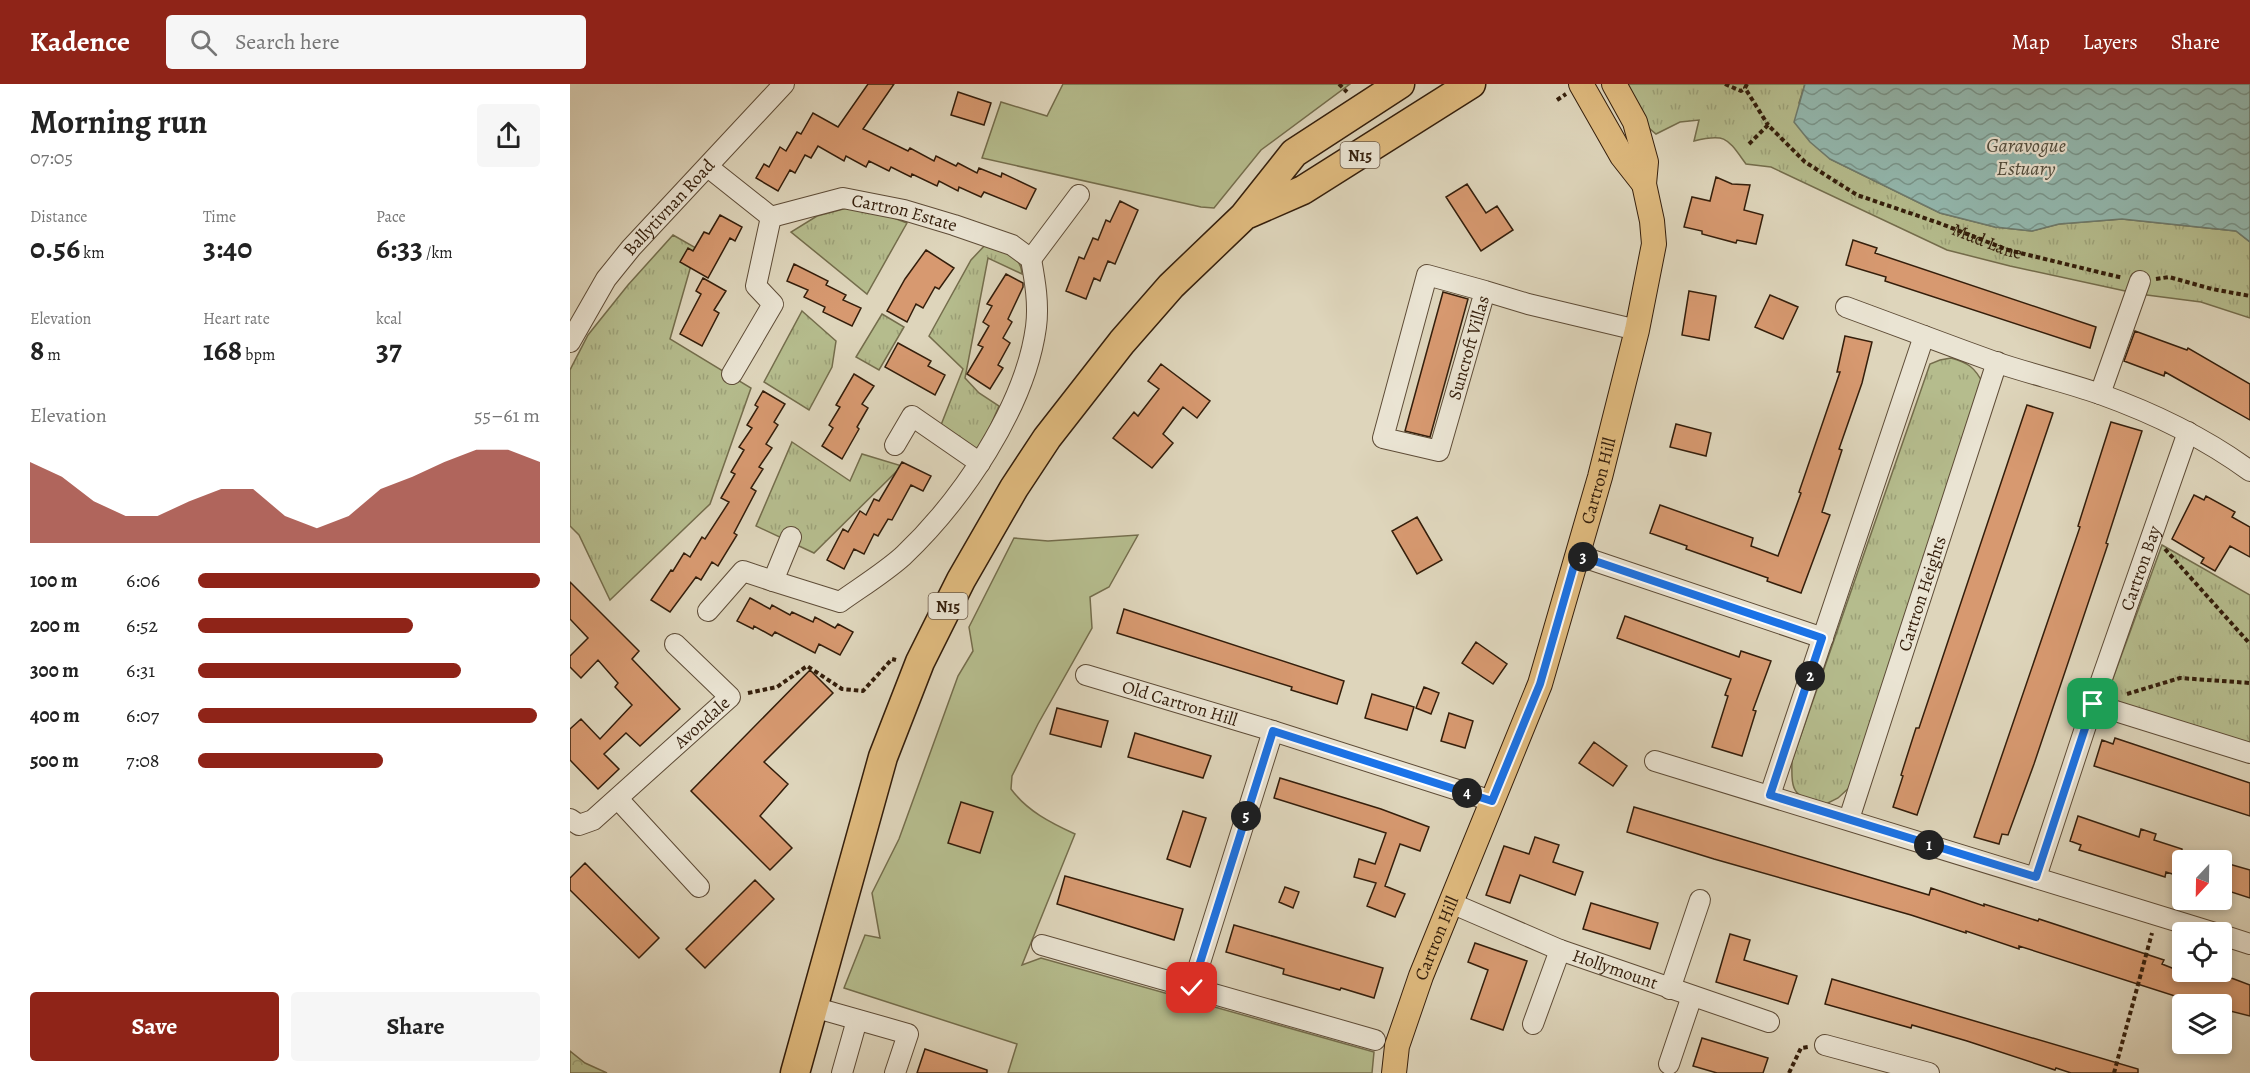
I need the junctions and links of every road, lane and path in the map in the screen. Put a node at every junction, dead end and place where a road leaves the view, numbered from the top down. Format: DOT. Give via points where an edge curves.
graph roads {
  1 [pos="784,84"];
  2 [pos="1400,84"];
  3 [pos="1471,84"];
  4 [pos="1581,84"];
  5 [pos="1614,84"];
  6 [pos="1725,84"];
  7 [pos="1746,86"];
  8 [pos="1768,125"];
  9 [pos="1749,144"];
  10 [pos="708,167"];
  11 [pos="1644,184"];
  12 [pos="1079,195"];
  13 [pos="1244,216"];
  14 [pos="771,217"];
  15 [pos="1031,259"];
  16 [pos="2140,281"];
  17 [pos="1485,291"];
  18 [pos="2250,296"];
  19 [pos="1845,307"];
  20 [pos="1637,330"];
  21 [pos="1924,336"];
  22 [pos="570,342"];
  23 [pos="1997,362"];
  24 [pos="732,374"];
  25 [pos="2100,394"];
  26 [pos="2188,432"];
  27 [pos="895,445"];
  28 [pos="981,463"];
  29 [pos="2250,471"];
  30 [pos="2152,535"];
  31 [pos="791,537"];
  32 [pos="1577,555"];
  33 [pos="773,580"];
  34 [pos="708,611"];
  35 [pos="1822,638"];
  36 [pos="675,644"];
  37 [pos="2250,644"];
  38 [pos="920,662"];
  39 [pos="1086,675"];
  40 [pos="2250,683"];
  41 [pos="730,697"];
  42 [pos="2093,704"];
  43 [pos="1273,731"];
  44 [pos="2250,753"];
  45 [pos="1656,761"];
  46 [pos="1770,795"];
  47 [pos="618,799"];
  48 [pos="1492,801"];
  49 [pos="570,819"];
  50 [pos="1849,819"];
  51 [pos="2036,877"];
  52 [pos="699,887"];
  53 [pos="1701,900"];
  54 [pos="1451,903"];
  55 [pos="2157,914"];
  56 [pos="2181,922"];
  57 [pos="2232,938"];
  58 [pos="2250,944"];
  59 [pos="1042,945"];
  60 [pos="1560,950"];
  61 [pos="1192,988"];
  62 [pos="1670,989"];
  63 [pos="1692,996"];
  64 [pos="813,1007"];
  65 [pos="857,1020"];
  66 [pos="1769,1022"];
  67 [pos="1533,1024"];
  68 [pos="1375,1040"];
  69 [pos="1825,1045"];
  70 [pos="1669,1064"];
  71 [pos="795,1073"];
  72 [pos="842,1073"];
  73 [pos="895,1073"];
  74 [pos="1394,1073"];
  75 [pos="1789,1073"];
  76 [pos="1929,1073"];
  77 [pos="2114,1073"];
  1 -- 10 [label="street, Ballytivnan Road"];
  2 -- 13 [label="highway, N15" via="1294,153"];
  3 -- 13 [label="highway, N15" via="1303,190"];
  4 -- 11 [label="main road, Cartron Hill" via="1622,156"];
  5 -- 11 [label="main road, Cartron Hill" via="1635,122 1646,162"];
  6 -- 7 [label="path" via="1741,91"];
  7 -- 8 [label="path, Mud Lane"];
  8 -- 9 [label="path"];
  8 -- 16 [label="path, Mud Lane" via="1805,162 1857,195 2008,250"];
  10 -- 14 [label="street"];
  10 -- 22 [label="street, Ballytivnan Road" via="612,271"];
  11 -- 20 [label="main road, Cartron Hill" via="1654,244"];
  12 -- 15 [label="street"];
  13 -- 38 [label="highway, N15" via="1171,286 1094,375 1047,438 961,580"];
  14 -- 15 [label="street, Cartron Estate" via="843,198 904,210 964,228 1012,245"];
  14 -- 24 [label="street" via="756,286 773,304"];
  15 -- 28 [label="street" via="1037,294 1030,357 1004,422"];
  16 -- 18 [label="path" via="2169,277"];
  16 -- 25 [label="street"];
  17 -- 17 [label="street, Suncroft Villas" via="1440,451 1383,438 1427,276"];
  17 -- 20 [label="street, Suncroft Villas"];
  19 -- 21 [label="street"];
  20 -- 32 [label="main road, Cartron Hill"];
  21 -- 23 [label="street"];
  21 -- 35 [label="street"];
  23 -- 25 [label="street"];
  23 -- 50 [label="street, Cartron Heights"];
  25 -- 26 [label="street"];
  26 -- 29 [label="street"];
  26 -- 30 [label="street, Cartron Bay"];
  27 -- 28 [label="street" via="912,416"];
  28 -- 33 [label="street" via="902,556 840,602"];
  30 -- 37 [label="path"];
  30 -- 42 [label="street, Cartron Bay"];
  31 -- 33 [label="street"];
  32 -- 35 [label="street"];
  32 -- 48 [label="main road, Cartron Hill" via="1540,684"];
  33 -- 34 [label="street" via="743,571"];
  35 -- 46 [label="street"];
  36 -- 41 [label="street, Avondale"];
  38 -- 41 [label="path" via="892,659 863,691 843,689 807,666 777,687"];
  38 -- 64 [label="highway, N15" via="883,757"];
  39 -- 43 [label="street, Old Cartron Hill"];
  40 -- 42 [label="path" via="2180,678"];
  41 -- 47 [label="street, Avondale"];
  42 -- 44 [label="street"];
  42 -- 51 [label="street, Cartron Bay"];
  43 -- 48 [label="street, Old Cartron Hill"];
  43 -- 61 [label="street"];
  45 -- 46 [label="street"];
  46 -- 50 [label="street"];
  47 -- 49 [label="street, Avondale" via="593,820 579,825"];
  47 -- 52 [label="street"];
  48 -- 54 [label="main road, Cartron Hill"];
  50 -- 51 [label="street"];
  51 -- 55 [label="street"];
  53 -- 62 [label="street, Hollymount"];
  54 -- 60 [label="street, Hollymount"];
  54 -- 74 [label="main road, Cartron Hill" via="1397,1046"];
  55 -- 56 [label="street"];
  55 -- 77 [label="path"];
  57 -- 58 [label="street"];
  59 -- 61 [label="street"];
  60 -- 62 [label="street, Hollymount"];
  60 -- 67 [label="street, Hollymount"];
  61 -- 68 [label="street"];
  62 -- 63 [label="street, Hollymount"];
  63 -- 66 [label="street, Hollymount"];
  63 -- 70 [label="street"];
  64 -- 65 [label="street"];
  64 -- 71 [label="highway, N15"];
  65 -- 72 [label="street"];
  65 -- 73 [label="street" via="908,1034"];
  69 -- 75 [label="path" via="1801,1048"];
  69 -- 76 [label="street"];
}
